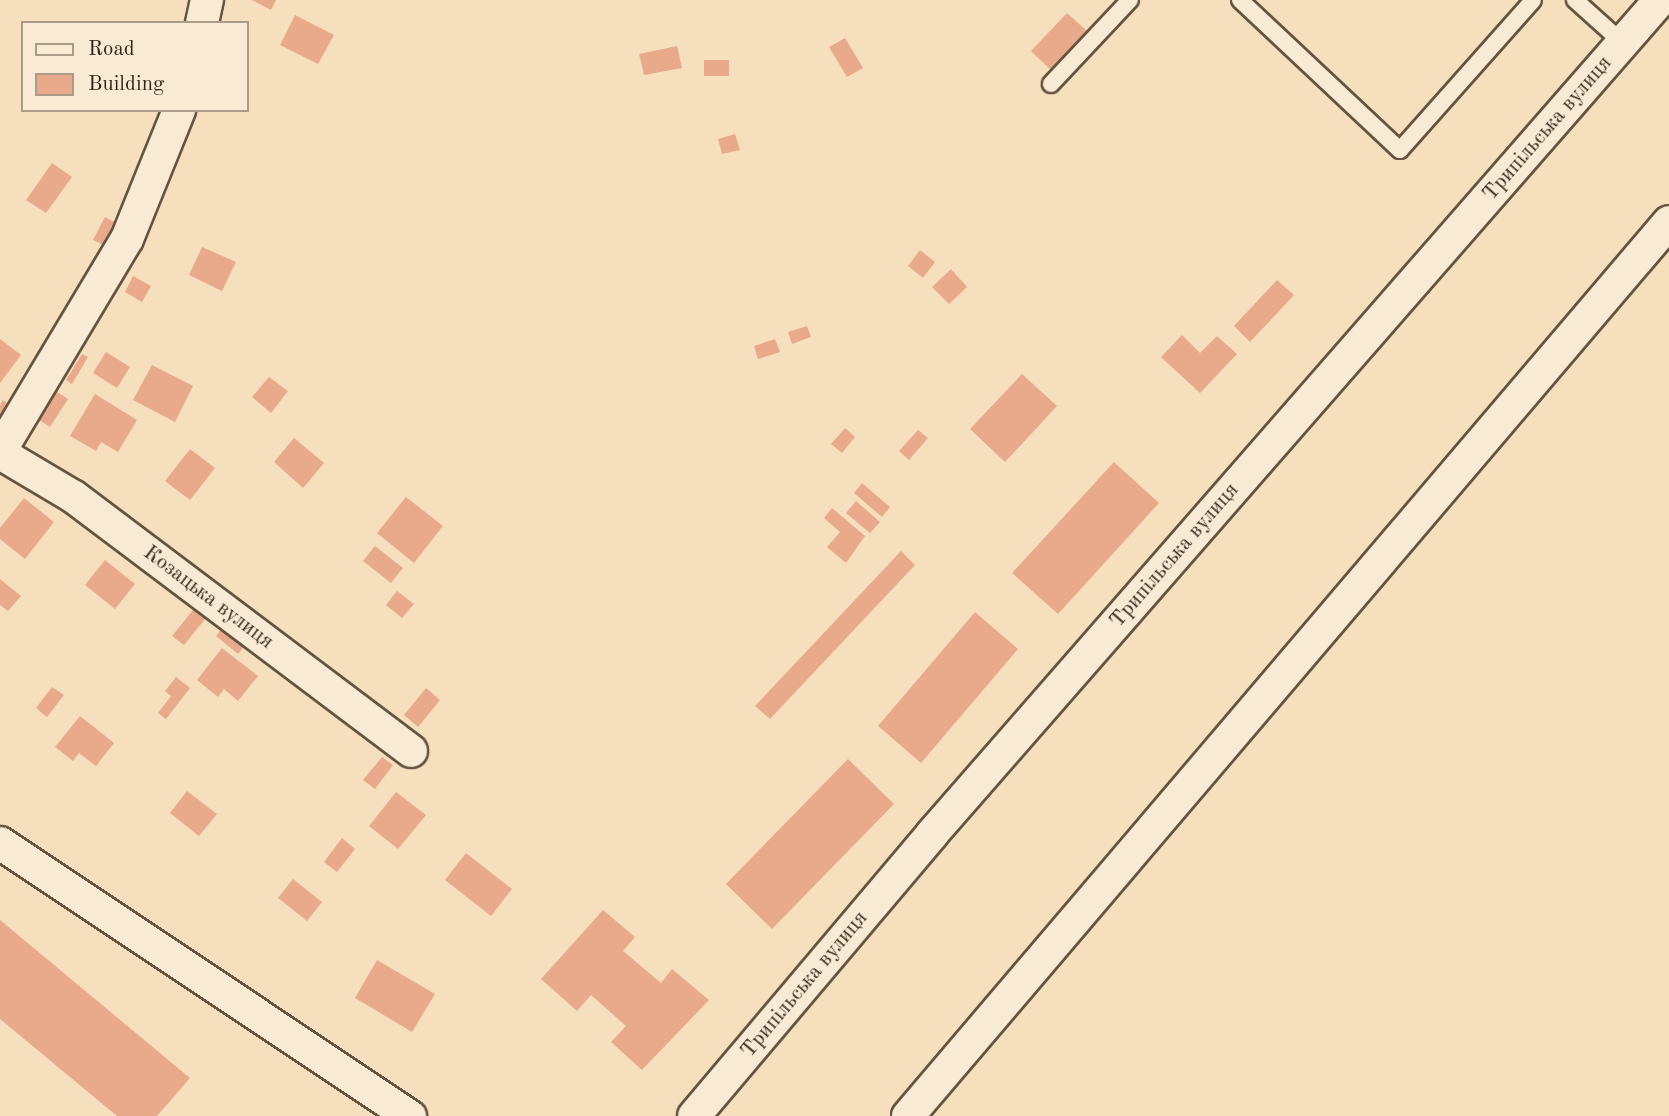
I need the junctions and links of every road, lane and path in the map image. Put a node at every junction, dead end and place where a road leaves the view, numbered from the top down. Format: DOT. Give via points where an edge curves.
graph roads {
  1 [pos="207,0"];
  2 [pos="1130,0"];
  3 [pos="1240,0"];
  4 [pos="1533,0"];
  5 [pos="1575,0"];
  6 [pos="1660,0"];
  7 [pos="202,21"];
  8 [pos="1623,43"];
  9 [pos="1051,84"];
  10 [pos="178,112"];
  11 [pos="1669,222"];
  12 [pos="0,452"];
  13 [pos="411,751"];
  14 [pos="0,843"];
  15 [pos="410,1116"];
  16 [pos="694,1116"];
  17 [pos="908,1116"];
  1 -- 7 [label="street"];
  2 -- 9 [label="lane"];
  3 -- 4 [label="lane" via="1400,150"];
  5 -- 8 [label="lane"];
  6 -- 8 [label="street, Трипільська вулиця"];
  8 -- 16 [label="street, Трипільська вулиця" via="932,834"];
  10 -- 12 [label="street, Козацька вулиця" via="127,239"];
  11 -- 17 [label="street"];
  12 -- 13 [label="street, Козацька вулиця" via="74,497"];
  14 -- 15 [label="street"];
}
